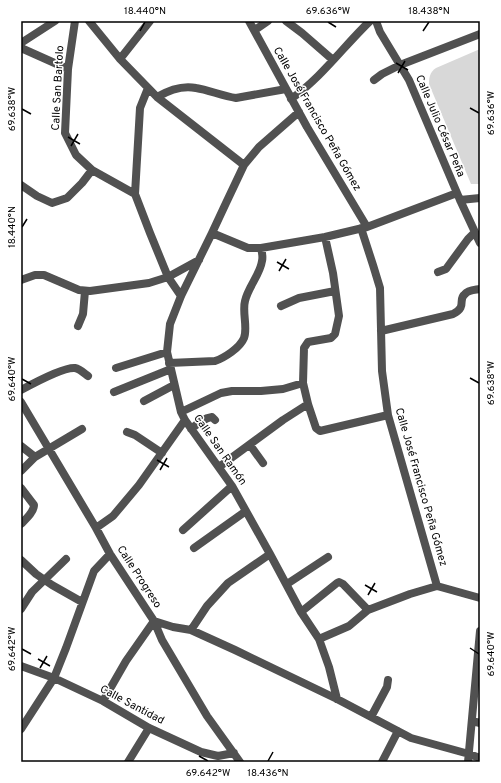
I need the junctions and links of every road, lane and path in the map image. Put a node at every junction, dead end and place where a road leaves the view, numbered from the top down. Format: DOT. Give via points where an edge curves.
graph roads {
  1 [pos="55,21"];
  2 [pos="75,21"];
  3 [pos="89,21"];
  4 [pos="150,21"];
  5 [pos="249,21"];
  6 [pos="268,21"];
  7 [pos="286,21"];
  8 [pos="370,21"];
  9 [pos="376,21"];
  10 [pos="254,30"];
  11 [pos="480,34"];
  12 [pos="21,43"];
  13 [pos="21,48"];
  14 [pos="120,59"];
  15 [pos="333,60"];
  16 [pos="400,65"];
  17 [pos="68,69"];
  18 [pos="374,80"];
  19 [pos="148,88"];
  20 [pos="286,89"];
  21 [pos="157,97"];
  22 [pos="291,99"];
  23 [pos="299,112"];
  24 [pos="244,165"];
  25 [pos="92,170"];
  26 [pos="21,185"];
  27 [pos="135,194"];
  28 [pos="459,196"];
  29 [pos="480,198"];
  30 [pos="364,227"];
  31 [pos="475,232"];
  32 [pos="212,233"];
  33 [pos="325,237"];
  34 [pos="480,243"];
  35 [pos="261,248"];
  36 [pos="199,260"];
  37 [pos="438,272"];
  38 [pos="168,277"];
  39 [pos="21,280"];
  40 [pos="480,289"];
  41 [pos="85,291"];
  42 [pos="335,291"];
  43 [pos="182,296"];
  44 [pos="281,306"];
  45 [pos="78,326"];
  46 [pos="381,331"];
  47 [pos="167,352"];
  48 [pos="170,366"];
  49 [pos="116,368"];
  50 [pos="88,376"];
  51 [pos="303,383"];
  52 [pos="174,385"];
  53 [pos="21,390"];
  54 [pos="114,392"];
  55 [pos="144,401"];
  56 [pos="21,402"];
  57 [pos="308,404"];
  58 [pos="181,412"];
  59 [pos="388,415"];
  60 [pos="185,420"];
  61 [pos="215,420"];
  62 [pos="82,429"];
  63 [pos="191,429"];
  64 [pos="127,432"];
  65 [pos="250,445"];
  66 [pos="21,446"];
  67 [pos="49,448"];
  68 [pos="162,453"];
  69 [pos="35,457"];
  70 [pos="263,463"];
  71 [pos="219,468"];
  72 [pos="21,470"];
  73 [pos="232,486"];
  74 [pos="21,488"];
  75 [pos="246,511"];
  76 [pos="21,524"];
  77 [pos="96,528"];
  78 [pos="183,530"];
  79 [pos="194,548"];
  80 [pos="110,554"];
  81 [pos="270,554"];
  82 [pos="328,557"];
  83 [pos="66,559"];
  84 [pos="21,560"];
  85 [pos="44,579"];
  86 [pos="286,584"];
  87 [pos="438,586"];
  88 [pos="480,598"];
  89 [pos="82,602"];
  90 [pos="21,609"];
  91 [pos="368,610"];
  92 [pos="301,612"];
  93 [pos="154,621"];
  94 [pos="191,630"];
  95 [pos="480,631"];
  96 [pos="319,639"];
  97 [pos="479,655"];
  98 [pos="21,666"];
  99 [pos="54,678"];
  100 [pos="388,680"];
  101 [pos="338,699"];
  102 [pos="103,701"];
  103 [pos="476,709"];
  104 [pos="371,717"];
  105 [pos="476,722"];
  106 [pos="149,728"];
  107 [pos="21,729"];
  108 [pos="398,731"];
  109 [pos="234,753"];
  110 [pos="468,758"];
  111 [pos="480,758"];
  112 [pos="128,762"];
  113 [pos="240,762"];
  114 [pos="382,762"];
  1 -- 12 [label="street"];
  2 -- 17 [label="street, Calle San Bartolo"];
  3 -- 14 [label="street"];
  4 -- 14 [label="street"];
  5 -- 10 [label="street, Calle José Francisco Peña Gómez"];
  6 -- 10 [label="street"];
  7 -- 15 [label="street"];
  8 -- 15 [label="street"];
  9 -- 16 [label="street, Calle Julio César Peña"];
  10 -- 20 [label="street, Calle José Francisco Peña Gómez"];
  11 -- 16 [label="street"];
  13 -- 17 [label="street"];
  14 -- 19 [label="street"];
  15 -- 22 [label="street" via="305,89"];
  16 -- 18 [label="street"];
  16 -- 28 [label="street, Calle Julio César Peña" via="409,80"];
  17 -- 25 [label="street, Calle San Bartolo" via="65,133 76,155"];
  19 -- 21 [label="street"];
  19 -- 27 [label="street" via="140,108"];
  20 -- 21 [label="street" via="236,98 187,87 165,92"];
  20 -- 22 [label="street, Calle José Francisco Peña Gómez"];
  21 -- 24 [label="street"];
  22 -- 23 [label="street, Calle José Francisco Peña Gómez"];
  23 -- 24 [label="street, Calle San Ramón" via="259,147"];
  23 -- 30 [label="street, Calle José Francisco Peña Gómez"];
  24 -- 32 [label="street, Calle San Ramón"];
  25 -- 26 [label="street" via="67,198 52,203"];
  25 -- 27 [label="street, Calle San Bartolo"];
  27 -- 38 [label="street"];
  28 -- 29 [label="street"];
  28 -- 30 [label="street"];
  28 -- 31 [label="street, Calle Julio César Peña"];
  30 -- 33 [label="street"];
  30 -- 46 [label="street, Calle José Francisco Peña Gómez" via="380,288"];
  31 -- 34 [label="street, Calle Julio César Peña"];
  31 -- 37 [label="street" via="446,269"];
  32 -- 35 [label="street" via="248,248"];
  32 -- 36 [label="street, Calle San Ramón"];
  33 -- 35 [label="street"];
  33 -- 42 [label="street"];
  35 -- 48 [label="street" via="262,261 245,302 245,331 240,344 232,352 215,361"];
  36 -- 38 [label="street"];
  36 -- 43 [label="street, Calle San Ramón"];
  38 -- 41 [label="street" via="148,283"];
  38 -- 43 [label="street"];
  39 -- 41 [label="street" via="44,275"];
  40 -- 46 [label="street" via="466,292 463,295 462,307 453,314"];
  41 -- 45 [label="street" via="83,314"];
  42 -- 44 [label="street" via="299,298"];
  42 -- 51 [label="street" via="339,316 335,334 331,338 308,342 304,348"];
  43 -- 47 [label="street, Calle San Ramón" via="170,324"];
  46 -- 59 [label="street, Calle José Francisco Peña Gómez" via="382,370"];
  47 -- 48 [label="street, Calle San Ramón"];
  47 -- 49 [label="street"];
  48 -- 52 [label="street, Calle San Ramón"];
  48 -- 54 [label="street"];
  50 -- 53 [label="street" via="75,368 66,369"];
  51 -- 57 [label="street"];
  51 -- 58 [label="street" via="283,389 221,393"];
  52 -- 55 [label="street"];
  52 -- 58 [label="street, Calle San Ramón"];
  56 -- 67 [label="street, Calle Progreso"];
  57 -- 59 [label="street" via="316,428 320,430"];
  57 -- 65 [label="street"];
  58 -- 60 [label="street, Calle San Ramón"];
  59 -- 87 [label="street, Calle José Francisco Peña Gómez"];
  60 -- 63 [label="street, Calle San Ramón"];
  60 -- 68 [label="street"];
  61 -- 63 [label="street" via="209,417"];
  62 -- 67 [label="street"];
  63 -- 71 [label="street, Calle San Ramón"];
  64 -- 68 [label="street"];
  65 -- 70 [label="street"];
  65 -- 71 [label="street"];
  66 -- 69 [label="street"];
  67 -- 69 [label="street"];
  67 -- 77 [label="street, Calle Progreso"];
  68 -- 77 [label="street" via="113,516"];
  69 -- 72 [label="street"];
  71 -- 73 [label="street, Calle San Ramón"];
  73 -- 75 [label="street, Calle San Ramón"];
  73 -- 78 [label="street"];
  74 -- 76 [label="street" via="34,504 31,513"];
  75 -- 79 [label="street"];
  75 -- 81 [label="street, Calle San Ramón"];
  77 -- 80 [label="street, Calle Progreso"];
  80 -- 89 [label="street" via="94,571"];
  80 -- 93 [label="street, Calle Progreso"];
  81 -- 86 [label="street, Calle San Ramón"];
  81 -- 94 [label="street" via="228,584 207,606"];
  82 -- 86 [label="street"];
  83 -- 85 [label="street"];
  84 -- 85 [label="street"];
  85 -- 89 [label="street"];
  85 -- 90 [label="street"];
  86 -- 92 [label="street, Calle San Ramón"];
  87 -- 88 [label="street"];
  87 -- 91 [label="street"];
  89 -- 99 [label="street"];
  91 -- 92 [label="street" via="339,582"];
  91 -- 96 [label="street" via="349,626"];
  92 -- 96 [label="street, Calle San Ramón"];
  93 -- 94 [label="street" via="173,628"];
  93 -- 102 [label="street" via="126,661"];
  93 -- 109 [label="street, Calle Progreso" via="162,640 208,716"];
  94 -- 101 [label="street"];
  95 -- 97 [label="street"];
  96 -- 101 [label="street, Calle San Ramón"];
  97 -- 103 [label="street"];
  98 -- 99 [label="street, Calle Santidad"];
  99 -- 102 [label="street, Calle Santidad"];
  99 -- 107 [label="street"];
  100 -- 104 [label="street" via="387,687"];
  101 -- 104 [label="street"];
  102 -- 106 [label="street, Calle Santidad"];
  103 -- 105 [label="street"];
  104 -- 108 [label="street"];
  105 -- 110 [label="street"];
  106 -- 109 [label="street, Calle Santidad" via="201,752 218,756"];
  106 -- 112 [label="street"];
  108 -- 110 [label="street"];
  108 -- 114 [label="street"];
  109 -- 113 [label="street, Calle Progreso"];
  110 -- 111 [label="street"];
}
